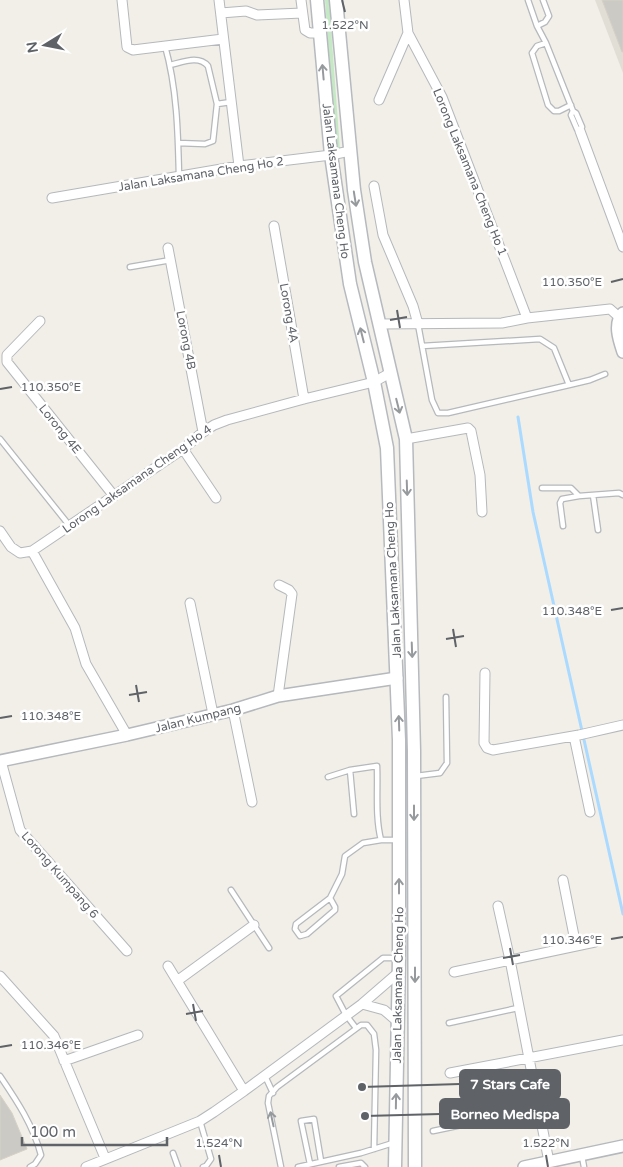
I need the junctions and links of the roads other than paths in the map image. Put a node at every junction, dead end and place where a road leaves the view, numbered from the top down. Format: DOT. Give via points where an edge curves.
graph roads {
  1 [pos="122,0"];
  2 [pos="219,0"];
  3 [pos="301,0"];
  4 [pos="317,0"];
  5 [pos="336,0"];
  6 [pos="404,0"];
  7 [pos="529,0"];
  8 [pos="544,0"];
  9 [pos="222,12"];
  10 [pos="302,13"];
  11 [pos="537,26"];
  12 [pos="319,33"];
  13 [pos="408,33"];
  14 [pos="223,39"];
  15 [pos="546,43"];
  16 [pos="165,46"];
  17 [pos="170,65"];
  18 [pos="379,100"];
  19 [pos="231,102"];
  20 [pos="217,104"];
  21 [pos="572,108"];
  22 [pos="580,130"];
  23 [pos="178,143"];
  24 [pos="350,151"];
  25 [pos="331,155"];
  26 [pos="239,166"];
  27 [pos="179,176"];
  28 [pos="374,186"];
  29 [pos="52,198"];
  30 [pos="274,226"];
  31 [pos="623,247"];
  32 [pos="168,248"];
  33 [pos="171,260"];
  34 [pos="130,267"];
  35 [pos="621,315"];
  36 [pos="527,318"];
  37 [pos="40,321"];
  38 [pos="380,324"];
  39 [pos="418,324"];
  40 [pos="422,346"];
  41 [pos="623,352"];
  42 [pos="390,373"];
  43 [pos="605,374"];
  44 [pos="374,382"];
  45 [pos="569,385"];
  46 [pos="304,399"];
  47 [pos="204,432"];
  48 [pos="0,439"];
  49 [pos="406,439"];
  50 [pos="183,449"];
  51 [pos="542,488"];
  52 [pos="593,495"];
  53 [pos="623,495"];
  54 [pos="114,496"];
  55 [pos="579,496"];
  56 [pos="216,498"];
  57 [pos="482,512"];
  58 [pos="70,526"];
  59 [pos="563,526"];
  60 [pos="598,530"];
  61 [pos="0,531"];
  62 [pos="32,551"];
  63 [pos="280,586"];
  64 [pos="190,603"];
  65 [pos="485,673"];
  66 [pos="398,678"];
  67 [pos="278,696"];
  68 [pos="446,697"];
  69 [pos="233,710"];
  70 [pos="213,714"];
  71 [pos="623,725"];
  72 [pos="127,735"];
  73 [pos="577,735"];
  74 [pos="0,761"];
  75 [pos="350,770"];
  76 [pos="414,776"];
  77 [pos="328,777"];
  78 [pos="252,802"];
  79 [pos="590,812"];
  80 [pos="354,814"];
  81 [pos="381,840"];
  82 [pos="399,840"];
  83 [pos="563,880"];
  84 [pos="231,890"];
  85 [pos="330,898"];
  86 [pos="498,906"];
  87 [pos="254,925"];
  88 [pos="595,942"];
  89 [pos="576,946"];
  90 [pos="269,948"];
  91 [pos="127,951"];
  92 [pos="400,958"];
  93 [pos="510,960"];
  94 [pos="168,966"];
  95 [pos="399,972"];
  96 [pos="454,972"];
  97 [pos="0,976"];
  98 [pos="177,981"];
  99 [pos="362,1004"];
  100 [pos="518,1008"];
  101 [pos="346,1015"];
  102 [pos="398,1022"];
  103 [pos="448,1023"];
  104 [pos="356,1028"];
  105 [pos="138,1035"];
  106 [pos="623,1040"];
  107 [pos="528,1058"];
  108 [pos="64,1061"];
  109 [pos="450,1073"];
  110 [pos="0,1076"];
  111 [pos="265,1076"];
  112 [pos="244,1091"];
  113 [pos="273,1093"];
  114 [pos="538,1109"];
  115 [pos="200,1121"];
  116 [pos="434,1131"];
  117 [pos="396,1143"];
  118 [pos="623,1146"];
  119 [pos="374,1149"];
  120 [pos="173,1153"];
  121 [pos="582,1155"];
  122 [pos="104,1158"];
  123 [pos="322,1161"];
  124 [pos="549,1162"];
  125 [pos="310,1164"];
  126 [pos="92,1166"];
  127 [pos="30,1167"];
  128 [pos="178,1167"];
  129 [pos="203,1167"];
  130 [pos="282,1167"];
  131 [pos="298,1167"];
  132 [pos="339,1167"];
  133 [pos="365,1167"];
  134 [pos="395,1167"];
  135 [pos="415,1167"];
  136 [pos="524,1167"];
  137 [pos="584,1167"];
  1 -- 16 [label="street" via="127,47 133,50"];
  2 -- 9 [label="street"];
  3 -- 10 [label="street"];
  4 -- 12 [label="main road, Jalan Laksamana Cheng Ho"];
  5 -- 24 [label="main road, Jalan Laksamana Cheng Ho"];
  6 -- 13 [label="street, Lorong Laksamana Cheng Ho 1"];
  7 -- 11 [label="lane"];
  8 -- 11 [label="lane" via="549,16"];
  9 -- 10 [label="street" via="246,11 257,15"];
  9 -- 14 [label="street"];
  10 -- 12 [label="street" via="306,32"];
  11 -- 15 [label="lane"];
  25 -- 12 [label="main road, Jalan Laksamana Cheng Ho, one-way"];
  13 -- 18 [label="street"];
  13 -- 36 [label="street, Lorong Laksamana Cheng Ho 1" via="442,97"];
  14 -- 16 [label="street"];
  14 -- 19 [label="street"];
  15 -- 21 [label="lane"];
  15 -- 21 [label="lane" via="537,46 532,53 548,105 554,110"];
  16 -- 17 [label="lane"];
  17 -- 20 [label="lane" via="199,59 205,62"];
  17 -- 23 [label="lane"];
  19 -- 20 [label="lane"];
  19 -- 26 [label="street"];
  20 -- 23 [label="lane" via="213,141 205,144"];
  21 -- 22 [label="lane" via="571,115"];
  22 -- 31 [label="street"];
  23 -- 27 [label="lane"];
  24 -- 25 [label="street, Jalan Laksamana Cheng Ho 2"];
  24 -- 38 [label="main road, Jalan Laksamana Cheng Ho, one-way" via="365,262"];
  25 -- 26 [label="street, Jalan Laksamana Cheng Ho 2"];
  44 -- 25 [label="main road, Jalan Laksamana Cheng Ho, one-way" via="350,284"];
  26 -- 27 [label="street, Jalan Laksamana Cheng Ho 2"];
  27 -- 29 [label="street, Jalan Laksamana Cheng Ho 2"];
  28 -- 39 [label="street" via="383,235"];
  30 -- 46 [label="street, Lorong 4A"];
  32 -- 33 [label="street, Lorong 4B"];
  33 -- 34 [label="lane"];
  33 -- 47 [label="street, Lorong 4B"];
  35 -- 36 [label="street" via="610,309"];
  35 -- 41 [label="street" via="618,337"];
  36 -- 39 [label="street" via="502,323"];
  37 -- 54 [label="street, Lorong 4E" via="7,355 7,362"];
  38 -- 39 [label="street"];
  38 -- 42 [label="main road, Jalan Laksamana Cheng Ho"];
  39 -- 40 [label="lane"];
  40 -- 45 [label="lane" via="540,339 554,348"];
  40 -- 45 [label="lane" via="432,400 438,413"];
  42 -- 44 [label="street, Lorong Laksamana Cheng Ho 4"];
  42 -- 49 [label="main road, Jalan Laksamana Cheng Ho, one-way"];
  43 -- 45 [label="lane"];
  44 -- 46 [label="street, Lorong Laksamana Cheng Ho 4"];
  44 -- 66 [label="main road, Jalan Laksamana Cheng Ho" via="388,448"];
  46 -- 47 [label="street, Lorong Laksamana Cheng Ho 4" via="227,420"];
  47 -- 50 [label="street, Lorong Laksamana Cheng Ho 4"];
  48 -- 58 [label="lane"];
  49 -- 57 [label="street" via="468,428 480,475"];
  49 -- 76 [label="main road, Jalan Laksamana Cheng Ho, one-way"];
  50 -- 54 [label="street, Lorong Laksamana Cheng Ho 4"];
  50 -- 56 [label="street"];
  51 -- 55 [label="lane" via="571,488"];
  52 -- 53 [label="lane"];
  52 -- 55 [label="lane"];
  52 -- 60 [label="lane"];
  54 -- 58 [label="street, Lorong Laksamana Cheng Ho 4"];
  55 -- 59 [label="lane" via="562,499"];
  58 -- 62 [label="street, Lorong Laksamana Cheng Ho 4"];
  61 -- 62 [label="street" via="20,553"];
  62 -- 72 [label="street" via="75,628 86,664"];
  63 -- 67 [label="street" via="292,594"];
  64 -- 70 [label="street"];
  65 -- 73 [label="street" via="486,748 493,750"];
  66 -- 67 [label="street, Jalan Kumpang"];
  82 -- 66 [label="main road, Jalan Laksamana Cheng Ho, one-way"];
  67 -- 69 [label="street, Jalan Kumpang"];
  68 -- 76 [label="lane" via="447,763 440,773"];
  69 -- 70 [label="street, Jalan Kumpang"];
  69 -- 78 [label="street"];
  70 -- 72 [label="street, Jalan Kumpang"];
  71 -- 73 [label="street"];
  72 -- 74 [label="street, Jalan Kumpang"];
  73 -- 79 [label="street"];
  74 -- 91 [label="street, Lorong Kumpang 6" via="20,830"];
  75 -- 77 [label="lane"];
  75 -- 80 [label="lane"];
  75 -- 81 [label="lane" via="377,766 377,815"];
  76 -- 135 [label="main road, Jalan Laksamana Cheng Ho, one-way"];
  81 -- 82 [label="lane"];
  81 -- 85 [label="lane" via="363,843 345,856 342,874"];
  92 -- 82 [label="main road, Jalan Laksamana Cheng Ho, one-way"];
  83 -- 89 [label="street"];
  84 -- 87 [label="lane"];
  85 -- 85 [label="lane" via="296,924 295,930 300,936 307,934 335,910"];
  86 -- 93 [label="street"];
  87 -- 90 [label="lane"];
  87 -- 98 [label="street"];
  88 -- 89 [label="street"];
  89 -- 93 [label="street"];
  92 -- 95 [label="main road, Jalan Laksamana Cheng Ho"];
  92 -- 101 [label="lane" via="383,958 336,996"];
  93 -- 96 [label="street"];
  93 -- 100 [label="street"];
  94 -- 98 [label="street"];
  95 -- 99 [label="street"];
  95 -- 102 [label="main road, Jalan Laksamana Cheng Ho"];
  97 -- 108 [label="street" via="54,1036"];
  98 -- 112 [label="street"];
  99 -- 101 [label="street"];
  99 -- 102 [label="street" via="384,1010"];
  100 -- 103 [label="lane"];
  100 -- 107 [label="street"];
  101 -- 104 [label="lane"];
  101 -- 111 [label="street"];
  117 -- 102 [label="main road, Jalan Laksamana Cheng Ho, one-way"];
  104 -- 113 [label="lane"];
  104 -- 119 [label="lane" via="367,1025 374,1034"];
  105 -- 108 [label="street"];
  106 -- 107 [label="street"];
  107 -- 109 [label="street"];
  107 -- 114 [label="street"];
  108 -- 122 [label="street"];
  110 -- 127 [label="lane" via="22,1108 37,1140 41,1155"];
  111 -- 112 [label="street"];
  111 -- 113 [label="lane"];
  112 -- 115 [label="street"];
  130 -- 113 [label="lane, one-way" via="268,1104"];
  114 -- 116 [label="lane"];
  114 -- 124 [label="street"];
  115 -- 122 [label="street"];
  115 -- 129 [label="lane" via="211,1158"];
  117 -- 119 [label="lane"];
  117 -- 134 [label="main road, Jalan Laksamana Cheng Ho"];
  118 -- 121 [label="street"];
  119 -- 123 [label="lane"];
  120 -- 128 [label="lane"];
  121 -- 124 [label="street"];
  121 -- 137 [label="lane"];
  122 -- 126 [label="street"];
  123 -- 125 [label="lane"];
  123 -- 125 [label="lane" via="314,1119 301,1121"];
  124 -- 136 [label="street"];
  125 -- 131 [label="lane"];
  132 -- 133 [label="lane" via="361,1163"];
}
